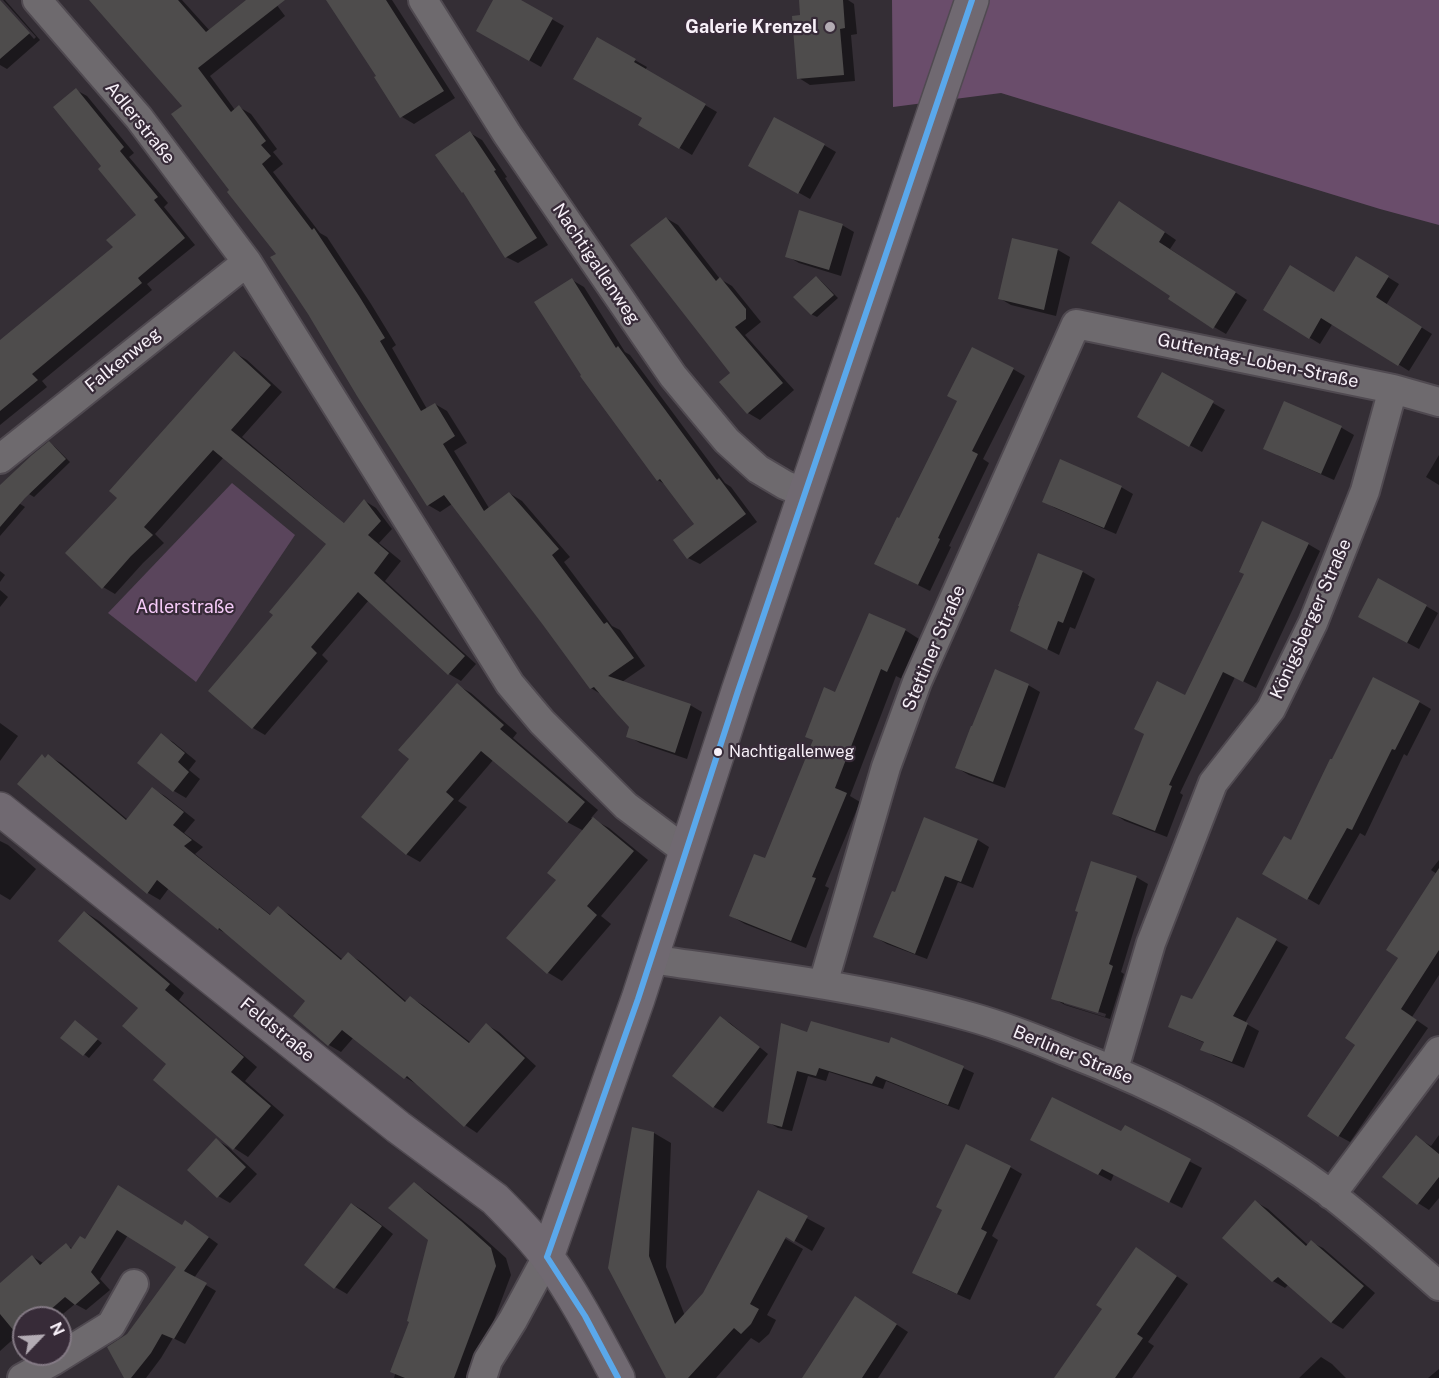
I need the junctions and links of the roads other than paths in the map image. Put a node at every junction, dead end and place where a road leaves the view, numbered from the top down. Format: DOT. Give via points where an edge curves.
graph roads {
  1 [pos="38,0"];
  2 [pos="423,0"];
  3 [pos="972,0"];
  4 [pos="247,262"];
  5 [pos="1077,324"];
  6 [pos="1393,389"];
  7 [pos="1439,402"];
  8 [pos="0,459"];
  9 [pos="805,493"];
  10 [pos="0,809"];
  11 [pos="686,851"];
  12 [pos="650,959"];
  13 [pos="823,984"];
  14 [pos="1439,1051"];
  15 [pos="1114,1069"];
  16 [pos="1331,1195"];
  17 [pos="547,1257"];
  18 [pos="134,1284"];
  19 [pos="1439,1286"];
  20 [pos="22,1378"];
  21 [pos="482,1378"];
  22 [pos="618,1378"];
  1 -- 4 [label="street, Adlerstraße" via="139,118"];
  2 -- 9 [label="street, Nachtigallenweg" via="507,134 673,376 727,441 758,469"];
  3 -- 9 [label="street"];
  4 -- 8 [label="street, Falkenweg"];
  4 -- 11 [label="street, Adlerstraße" via="510,684 626,806"];
  5 -- 6 [label="street, Guttentag-Loben-Straße"];
  5 -- 13 [label="street, Stettiner Straße" via="917,682 886,767"];
  6 -- 7 [label="street, Guttentag-Loben-Straße"];
  6 -- 15 [label="street, Königsberger Straße" via="1365,491 1313,622 1271,709 1213,783 1151,943"];
  9 -- 11 [label="street"];
  10 -- 17 [label="street, Feldstraße" via="398,1127 495,1199"];
  11 -- 12 [label="street"];
  12 -- 13 [label="street, Berliner Straße"];
  12 -- 17 [label="street"];
  13 -- 15 [label="street, Berliner Straße" via="972,1017"];
  14 -- 16 [label="street"];
  15 -- 16 [label="street, Berliner Straße" via="1252,1141"];
  16 -- 19 [label="street, Berliner Straße"];
  17 -- 21 [label="street"];
  17 -- 22 [label="street, Feldstraße"];
  18 -- 20 [label="street" via="111,1325"];
}
